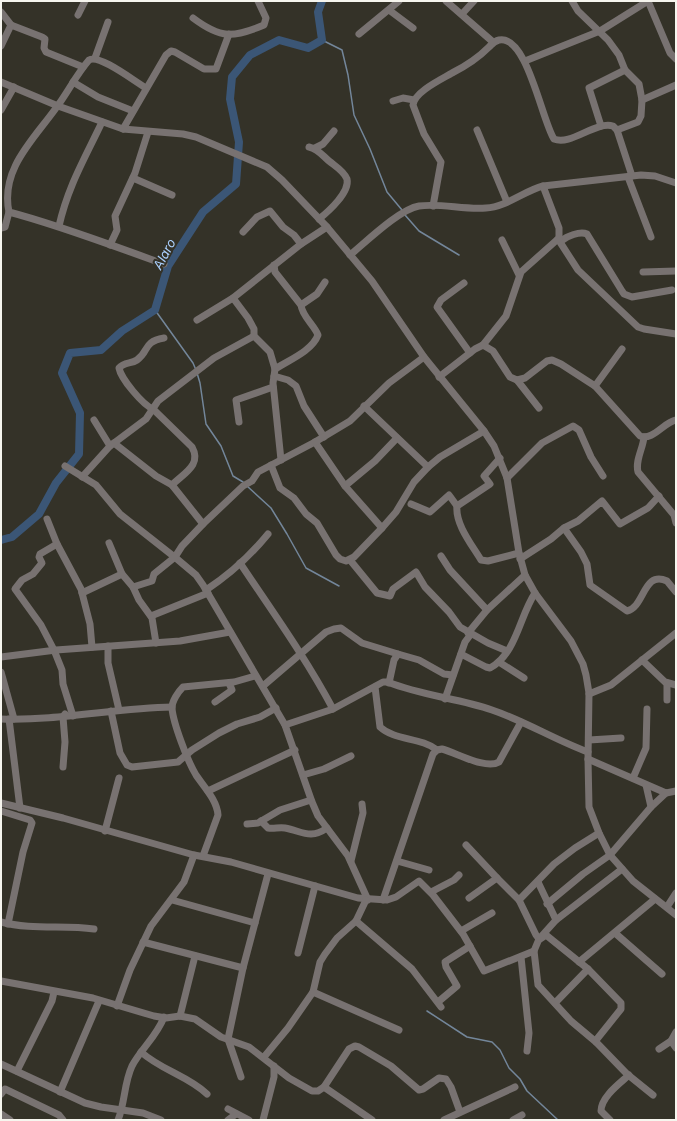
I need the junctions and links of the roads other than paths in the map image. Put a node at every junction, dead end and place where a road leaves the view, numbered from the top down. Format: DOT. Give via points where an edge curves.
graph roads {
  1 [pos="85,1"];
  2 [pos="258,1"];
  3 [pos="399,1"];
  4 [pos="446,1"];
  5 [pos="474,1"];
  6 [pos="572,1"];
  7 [pos="648,1"];
  8 [pos="389,10"];
  9 [pos="1,12"];
  10 [pos="462,14"];
  11 [pos="78,15"];
  12 [pos="193,18"];
  13 [pos="108,22"];
  14 [pos="11,25"];
  15 [pos="413,28"];
  16 [pos="600,32"];
  17 [pos="229,34"];
  18 [pos="359,34"];
  19 [pos="493,42"];
  20 [pos="1,46"];
  21 [pos="95,58"];
  22 [pos="676,59"];
  23 [pos="525,61"];
  24 [pos="83,67"];
  25 [pos="625,70"];
  26 [pos="1,82"];
  27 [pos="73,82"];
  28 [pos="676,85"];
  29 [pos="14,87"];
  30 [pos="146,88"];
  31 [pos="414,100"];
  32 [pos="642,100"];
  33 [pos="392,101"];
  34 [pos="58,106"];
  35 [pos="1,110"];
  36 [pos="133,111"];
  37 [pos="102,122"];
  38 [pos="601,126"];
  39 [pos="123,129"];
  40 [pos="477,130"];
  41 [pos="617,130"];
  42 [pos="148,132"];
  43 [pos="334,132"];
  44 [pos="630,177"];
  45 [pos="133,178"];
  46 [pos="676,183"];
  47 [pos="543,186"];
  48 [pos="172,195"];
  49 [pos="506,202"];
  50 [pos="434,206"];
  51 [pos="9,212"];
  52 [pos="319,219"];
  53 [pos="59,226"];
  54 [pos="327,227"];
  55 [pos="1,228"];
  56 [pos="243,232"];
  57 [pos="651,237"];
  58 [pos="502,240"];
  59 [pos="559,240"];
  60 [pos="301,244"];
  61 [pos="110,245"];
  62 [pos="350,255"];
  63 [pos="164,264"];
  64 [pos="274,265"];
  65 [pos="676,270"];
  66 [pos="643,272"];
  67 [pos="519,275"];
  68 [pos="325,282"];
  69 [pos="464,284"];
  70 [pos="672,290"];
  71 [pos="233,298"];
  72 [pos="301,305"];
  73 [pos="197,320"];
  74 [pos="676,334"];
  75 [pos="254,336"];
  76 [pos="164,338"];
  77 [pos="483,345"];
  78 [pos="622,349"];
  79 [pos="470,353"];
  80 [pos="424,357"];
  81 [pos="275,372"];
  82 [pos="439,377"];
  83 [pos="517,380"];
  84 [pos="595,386"];
  85 [pos="273,387"];
  86 [pos="364,406"];
  87 [pos="539,408"];
  88 [pos="153,409"];
  89 [pos="94,420"];
  90 [pos="676,420"];
  91 [pos="239,422"];
  92 [pos="484,431"];
  93 [pos="324,437"];
  94 [pos="644,437"];
  95 [pos="397,438"];
  96 [pos="315,442"];
  97 [pos="112,444"];
  98 [pos="500,458"];
  99 [pos="281,460"];
  100 [pos="271,465"];
  101 [pos="65,466"];
  102 [pos="428,467"];
  103 [pos="603,476"];
  104 [pos="82,477"];
  105 [pos="507,478"];
  106 [pos="172,485"];
  107 [pos="345,486"];
  108 [pos="658,496"];
  109 [pos="411,504"];
  110 [pos="458,506"];
  111 [pos="47,519"];
  112 [pos="676,523"];
  113 [pos="204,524"];
  114 [pos="382,528"];
  115 [pos="564,528"];
  116 [pos="268,534"];
  117 [pos="109,543"];
  118 [pos="57,544"];
  119 [pos="441,556"];
  120 [pos="519,556"];
  121 [pos="175,557"];
  122 [pos="350,560"];
  123 [pos="240,564"];
  124 [pos="122,574"];
  125 [pos="525,575"];
  126 [pos="675,586"];
  127 [pos="133,587"];
  128 [pos="207,592"];
  129 [pos="676,592"];
  130 [pos="82,593"];
  131 [pos="535,594"];
  132 [pos="486,610"];
  133 [pos="151,616"];
  134 [pos="230,632"];
  135 [pos="676,633"];
  136 [pos="470,634"];
  137 [pos="156,643"];
  138 [pos="108,646"];
  139 [pos="92,647"];
  140 [pos="54,650"];
  141 [pos="507,651"];
  142 [pos="300,654"];
  143 [pos="398,654"];
  144 [pos="461,654"];
  145 [pos="1,657"];
  146 [pos="642,660"];
  147 [pos="499,662"];
  148 [pos="1,672"];
  149 [pos="453,675"];
  150 [pos="255,676"];
  151 [pos="524,678"];
  152 [pos="229,683"];
  153 [pos="389,683"];
  154 [pos="667,683"];
  155 [pos="676,685"];
  156 [pos="263,686"];
  157 [pos="375,687"];
  158 [pos="589,694"];
  159 [pos="445,699"];
  160 [pos="668,700"];
  161 [pos="215,702"];
  162 [pos="69,707"];
  163 [pos="172,708"];
  164 [pos="276,708"];
  165 [pos="333,709"];
  166 [pos="647,709"];
  167 [pos="119,710"];
  168 [pos="111,711"];
  169 [pos="73,716"];
  170 [pos="63,717"];
  171 [pos="8,719"];
  172 [pos="521,722"];
  173 [pos="285,725"];
  174 [pos="621,738"];
  175 [pos="589,740"];
  176 [pos="295,750"];
  177 [pos="437,750"];
  178 [pos="186,755"];
  179 [pos="588,755"];
  180 [pos="351,756"];
  181 [pos="63,767"];
  182 [pos="303,775"];
  183 [pos="119,778"];
  184 [pos="633,778"];
  185 [pos="646,785"];
  186 [pos="208,791"];
  187 [pos="676,791"];
  188 [pos="666,793"];
  189 [pos="311,800"];
  190 [pos="1,803"];
  191 [pos="362,804"];
  192 [pos="651,807"];
  193 [pos="20,808"];
  194 [pos="1,811"];
  195 [pos="261,821"];
  196 [pos="247,824"];
  197 [pos="327,828"];
  198 [pos="104,831"];
  199 [pos="599,833"];
  200 [pos="466,845"];
  201 [pos="194,855"];
  202 [pos="610,855"];
  203 [pos="203,856"];
  204 [pos="351,861"];
  205 [pos="397,861"];
  206 [pos="622,869"];
  207 [pos="429,870"];
  208 [pos="268,874"];
  209 [pos="459,874"];
  210 [pos="497,878"];
  211 [pos="538,882"];
  212 [pos="315,886"];
  213 [pos="431,892"];
  214 [pos="676,893"];
  215 [pos="469,898"];
  216 [pos="655,899"];
  217 [pos="172,900"];
  218 [pos="367,900"];
  219 [pos="383,900"];
  220 [pos="519,900"];
  221 [pos="547,904"];
  222 [pos="667,907"];
  223 [pos="492,913"];
  224 [pos="676,915"];
  225 [pos="556,920"];
  226 [pos="356,921"];
  227 [pos="5,923"];
  228 [pos="255,923"];
  229 [pos="94,929"];
  230 [pos="461,931"];
  231 [pos="615,932"];
  232 [pos="540,939"];
  233 [pos="143,942"];
  234 [pos="470,946"];
  235 [pos="534,951"];
  236 [pos="298,954"];
  237 [pos="195,956"];
  238 [pos="521,957"];
  239 [pos="580,962"];
  240 [pos="243,968"];
  241 [pos="588,969"];
  242 [pos="662,974"];
  243 [pos="1,983"];
  244 [pos="54,992"];
  245 [pos="313,992"];
  246 [pos="99,1001"];
  247 [pos="555,1003"];
  248 [pos="117,1006"];
  249 [pos="180,1016"];
  250 [pos="164,1018"];
  251 [pos="399,1030"];
  252 [pos="676,1032"];
  253 [pos="228,1039"];
  254 [pos="671,1041"];
  255 [pos="596,1042"];
  256 [pos="676,1048"];
  257 [pos="659,1049"];
  258 [pos="528,1051"];
  259 [pos="141,1052"];
  260 [pos="264,1057"];
  261 [pos="1,1064"];
  262 [pos="274,1066"];
  263 [pos="17,1071"];
  264 [pos="629,1075"];
  265 [pos="241,1077"];
  266 [pos="324,1087"];
  267 [pos="515,1087"];
  268 [pos="60,1092"];
  269 [pos="1,1094"];
  270 [pos="206,1094"];
  271 [pos="653,1095"];
  272 [pos="228,1109"];
  273 [pos="122,1110"];
  274 [pos="460,1112"];
  275 [pos="1,1114"];
  276 [pos="236,1114"];
  277 [pos="522,1115"];
  278 [pos="10,1120"];
  279 [pos="63,1120"];
  280 [pos="118,1120"];
  281 [pos="161,1120"];
  282 [pos="228,1120"];
  283 [pos="250,1120"];
  284 [pos="263,1120"];
  285 [pos="372,1120"];
  286 [pos="444,1120"];
  287 [pos="513,1120"];
  288 [pos="610,1120"];
  1 -- 11 [label="street"];
  2 -- 17 [label="street" via="266,18 264,25 245,33"];
  3 -- 8 [label="street"];
  4 -- 10 [label="street"];
  5 -- 10 [label="street"];
  6 -- 16 [label="street" via="578,11"];
  7 -- 16 [label="street"];
  7 -- 22 [label="street" via="670,53"];
  8 -- 15 [label="street"];
  8 -- 18 [label="street"];
  9 -- 14 [label="street"];
  10 -- 19 [label="street"];
  12 -- 17 [label="street" via="219,34"];
  13 -- 21 [label="street"];
  14 -- 20 [label="street"];
  14 -- 24 [label="street" via="45,39 46,52"];
  16 -- 23 [label="street"];
  16 -- 25 [label="street" via="618,55"];
  17 -- 30 [label="street" via="216,69 204,69 171,51"];
  19 -- 23 [label="street" via="504,40 514,46"];
  19 -- 31 [label="street" via="472,62 419,94"];
  21 -- 24 [label="street" via="88,60"];
  21 -- 30 [label="street"];
  23 -- 38 [label="street" via="554,139 564,140"];
  24 -- 27 [label="street"];
  25 -- 32 [label="street" via="639,84"];
  25 -- 38 [label="street" via="589,88"];
  26 -- 29 [label="street"];
  27 -- 34 [label="street"];
  27 -- 36 [label="street" via="98,97"];
  28 -- 32 [label="street"];
  29 -- 34 [label="street"];
  29 -- 35 [label="street"];
  30 -- 36 [label="street"];
  31 -- 33 [label="street" via="403,98"];
  31 -- 50 [label="street" via="413,105 424,134 441,162"];
  32 -- 41 [label="street" via="638,122"];
  34 -- 37 [label="street"];
  34 -- 51 [label="street" via="17,159 6,193"];
  36 -- 39 [label="street"];
  37 -- 39 [label="street"];
  37 -- 53 [label="street" via="74,177"];
  38 -- 41 [label="street" via="608,124"];
  39 -- 42 [label="street"];
  40 -- 49 [label="street"];
  41 -- 44 [label="street"];
  42 -- 45 [label="street"];
  42 -- 52 [label="street" via="183,134 244,156 273,171"];
  43 -- 52 [label="street" via="323,144 312,148 343,173 347,186 332,209"];
  44 -- 46 [label="street" via="655,176"];
  44 -- 47 [label="street"];
  44 -- 57 [label="street"];
  45 -- 48 [label="street"];
  45 -- 61 [label="street" via="115,216 117,230"];
  47 -- 49 [label="street"];
  47 -- 59 [label="street" via="559,228"];
  49 -- 50 [label="street" via="488,208"];
  50 -- 62 [label="street" via="407,209"];
  51 -- 53 [label="street"];
  51 -- 55 [label="street" via="5,227"];
  52 -- 54 [label="street"];
  53 -- 61 [label="street"];
  54 -- 60 [label="street"];
  54 -- 62 [label="street"];
  56 -- 60 [label="street" via="257,217 270,212"];
  58 -- 67 [label="street"];
  59 -- 67 [label="street"];
  59 -- 70 [label="street" via="579,233 587,234 622,292 627,296"];
  59 -- 74 [label="street" via="578,270 638,326"];
  60 -- 64 [label="street"];
  61 -- 63 [label="street"];
  62 -- 80 [label="street" via="372,281"];
  64 -- 71 [label="street"];
  64 -- 72 [label="street" via="275,272"];
  65 -- 66 [label="street"];
  67 -- 77 [label="street" via="506,316"];
  68 -- 72 [label="street" via="317,294"];
  69 -- 79 [label="street" via="441,300 437,307"];
  71 -- 73 [label="street"];
  71 -- 75 [label="street" via="248,318 254,329"];
  72 -- 81 [label="street" via="318,335 315,342"];
  75 -- 81 [label="street" via="270,352"];
  75 -- 88 [label="street" via="193,373 158,401"];
  76 -- 88 [label="street" via="150,342 136,360 122,364 119,368 137,395"];
  77 -- 79 [label="street"];
  77 -- 83 [label="street" via="493,351 510,377"];
  78 -- 84 [label="street"];
  79 -- 82 [label="street"];
  80 -- 82 [label="street"];
  80 -- 86 [label="street" via="389,383"];
  81 -- 85 [label="street"];
  81 -- 93 [label="street" via="296,386 304,406"];
  82 -- 92 [label="street"];
  83 -- 84 [label="street" via="525,378 552,360"];
  83 -- 87 [label="street"];
  84 -- 94 [label="street" via="637,434"];
  85 -- 91 [label="street" via="236,400"];
  85 -- 99 [label="street"];
  86 -- 93 [label="street" via="350,421"];
  86 -- 95 [label="street"];
  88 -- 97 [label="street" via="146,419"];
  88 -- 106 [label="street" via="192,447 196,458"];
  89 -- 97 [label="street"];
  90 -- 94 [label="street"];
  92 -- 98 [label="street"];
  92 -- 102 [label="street"];
  93 -- 96 [label="street"];
  94 -- 108 [label="street" via="637,469"];
  95 -- 102 [label="street"];
  95 -- 107 [label="street"];
  96 -- 99 [label="street"];
  96 -- 107 [label="street"];
  97 -- 104 [label="street"];
  97 -- 106 [label="street"];
  98 -- 105 [label="street"];
  98 -- 110 [label="street" via="484,476 490,484"];
  99 -- 100 [label="street"];
  100 -- 113 [label="street" via="258,472 252,481 243,486"];
  100 -- 122 [label="street" via="280,488 294,498 306,514 317,523 340,559"];
  101 -- 104 [label="street"];
  102 -- 114 [label="street" via="414,482 396,512"];
  103 -- 105 [label="street" via="579,430 574,426 542,443"];
  104 -- 121 [label="street" via="96,485 120,514"];
  105 -- 120 [label="street"];
  106 -- 113 [label="street"];
  107 -- 114 [label="street"];
  108 -- 112 [label="street" via="674,515"];
  108 -- 115 [label="street" via="648,508 620,524 602,501 578,521"];
  109 -- 110 [label="street" via="430,512 449,495"];
  110 -- 120 [label="street" via="458,519 481,560"];
  111 -- 118 [label="street"];
  113 -- 121 [label="street" via="182,546"];
  114 -- 122 [label="street"];
  115 -- 120 [label="street" via="551,539"];
  115 -- 126 [label="street" via="587,564 590,585 627,611 635,608 651,581 660,579"];
  116 -- 123 [label="street"];
  117 -- 124 [label="street"];
  118 -- 130 [label="street"];
  118 -- 140 [label="street" via="40,554 38,557 42,563 14,589 42,625"];
  119 -- 132 [label="street" via="450,570"];
  120 -- 125 [label="street"];
  121 -- 127 [label="street" via="154,574 152,580"];
  121 -- 128 [label="street" via="196,575"];
  122 -- 136 [label="street" via="377,593 390,596 393,588 416,572 425,587 460,627"];
  123 -- 128 [label="street"];
  123 -- 142 [label="street"];
  124 -- 127 [label="street"];
  124 -- 130 [label="street"];
  125 -- 131 [label="street"];
  125 -- 132 [label="street"];
  126 -- 129 [label="street"];
  127 -- 133 [label="street"];
  128 -- 133 [label="street"];
  128 -- 134 [label="street"];
  130 -- 139 [label="street" via="90,624"];
  131 -- 141 [label="street"];
  131 -- 158 [label="street" via="571,641 583,664"];
  132 -- 136 [label="street"];
  133 -- 137 [label="street"];
  134 -- 137 [label="street"];
  134 -- 150 [label="street"];
  135 -- 146 [label="street"];
  136 -- 141 [label="street"];
  136 -- 144 [label="street"];
  137 -- 138 [label="street"];
  138 -- 139 [label="street"];
  138 -- 167 [label="street" via="108,663"];
  139 -- 140 [label="street"];
  140 -- 145 [label="street"];
  140 -- 162 [label="street" via="62,670"];
  141 -- 147 [label="street"];
  142 -- 143 [label="street" via="334,628 341,628 362,643"];
  142 -- 156 [label="street"];
  142 -- 165 [label="street"];
  143 -- 149 [label="street" via="419,660 444,674"];
  143 -- 153 [label="street" via="394,660"];
  144 -- 147 [label="street" via="490,668"];
  144 -- 149 [label="street"];
  146 -- 154 [label="street"];
  146 -- 158 [label="street" via="611,685"];
  147 -- 151 [label="street"];
  148 -- 171 [label="street"];
  149 -- 159 [label="street"];
  150 -- 152 [label="street"];
  150 -- 156 [label="street"];
  152 -- 161 [label="street" via="232,690"];
  152 -- 163 [label="street" via="183,687"];
  153 -- 157 [label="street" via="383,682"];
  153 -- 159 [label="street"];
  154 -- 155 [label="street"];
  154 -- 160 [label="street"];
  156 -- 164 [label="street"];
  157 -- 165 [label="street"];
  157 -- 177 [label="street" via="380,727 384,731"];
  158 -- 175 [label="street"];
  159 -- 172 [label="street" via="491,710"];
  162 -- 169 [label="street"];
  162 -- 170 [label="street"];
  163 -- 167 [label="street"];
  163 -- 178 [label="street"];
  164 -- 173 [label="street"];
  164 -- 178 [label="street" via="225,730"];
  165 -- 173 [label="street"];
  166 -- 184 [label="street" via="646,748"];
  167 -- 168 [label="street"];
  168 -- 169 [label="street"];
  168 -- 178 [label="street" via="120,753 129,767 175,763"];
  169 -- 170 [label="street"];
  170 -- 171 [label="street"];
  170 -- 181 [label="street"];
  171 -- 193 [label="street"];
  172 -- 177 [label="street" via="496,764 482,763 442,749"];
  172 -- 179 [label="street"];
  173 -- 176 [label="street"];
  174 -- 175 [label="street"];
  175 -- 179 [label="street"];
  176 -- 182 [label="street"];
  176 -- 186 [label="street"];
  177 -- 205 [label="street" via="429,760"];
  178 -- 186 [label="street" via="197,777"];
  179 -- 184 [label="street" via="620,774"];
  179 -- 199 [label="street" via="590,807"];
  180 -- 182 [label="street" via="324,769"];
  182 -- 189 [label="street"];
  183 -- 198 [label="street"];
  184 -- 185 [label="street"];
  185 -- 188 [label="street"];
  185 -- 192 [label="street"];
  186 -- 203 [label="street" via="218,815"];
  187 -- 188 [label="street"];
  188 -- 192 [label="street"];
  189 -- 195 [label="street" via="280,810"];
  189 -- 197 [label="street"];
  190 -- 193 [label="street"];
  191 -- 204 [label="street" via="363,813"];
  192 -- 202 [label="street"];
  193 -- 198 [label="street"];
  194 -- 227 [label="street" via="30,820 32,823"];
  195 -- 196 [label="street"];
  195 -- 197 [label="street" via="268,828 286,828 308,835 314,835"];
  197 -- 204 [label="street"];
  198 -- 201 [label="street"];
  199 -- 202 [label="street"];
  199 -- 211 [label="street" via="567,854"];
  200 -- 210 [label="street"];
  201 -- 203 [label="street"];
  201 -- 217 [label="street" via="184,882"];
  202 -- 206 [label="street"];
  202 -- 221 [label="street"];
  203 -- 208 [label="street"];
  204 -- 218 [label="street"];
  205 -- 207 [label="street"];
  205 -- 219 [label="street"];
  206 -- 216 [label="street" via="632,881"];
  206 -- 225 [label="street"];
  208 -- 212 [label="street"];
  208 -- 228 [label="street"];
  209 -- 213 [label="street" via="454,880"];
  210 -- 215 [label="street"];
  210 -- 220 [label="street"];
  211 -- 220 [label="street"];
  211 -- 221 [label="street"];
  212 -- 218 [label="street"];
  212 -- 236 [label="street"];
  213 -- 219 [label="street" via="419,881 396,897"];
  213 -- 230 [label="street"];
  214 -- 222 [label="street"];
  216 -- 222 [label="street"];
  216 -- 231 [label="street"];
  217 -- 228 [label="street"];
  217 -- 233 [label="street" via="151,926"];
  218 -- 219 [label="street"];
  218 -- 226 [label="street"];
  220 -- 232 [label="street"];
  221 -- 225 [label="street"];
  222 -- 224 [label="street"];
  223 -- 230 [label="street"];
  225 -- 232 [label="street"];
  226 -- 234 [label="street" via="400,957 440,1004 457,986 445,962"];
  226 -- 245 [label="street" via="337,938 320,962"];
  227 -- 229 [label="street"];
  228 -- 240 [label="street"];
  230 -- 234 [label="street"];
  231 -- 239 [label="street"];
  231 -- 242 [label="street"];
  232 -- 235 [label="street"];
  232 -- 239 [label="street" via="546,935"];
  233 -- 237 [label="street"];
  233 -- 248 [label="street"];
  234 -- 238 [label="street" via="484,971"];
  235 -- 238 [label="street"];
  235 -- 247 [label="street" via="538,985"];
  237 -- 240 [label="street"];
  237 -- 249 [label="street"];
  238 -- 258 [label="street" via="529,1032"];
  239 -- 241 [label="street"];
  240 -- 253 [label="street"];
  241 -- 247 [label="street"];
  241 -- 255 [label="street" via="623,1006"];
  243 -- 244 [label="street"];
  244 -- 246 [label="street" via="85,996"];
  244 -- 263 [label="street" via="52,1001"];
  245 -- 251 [label="street"];
  245 -- 260 [label="street"];
  246 -- 248 [label="street"];
  246 -- 268 [label="street"];
  247 -- 255 [label="street" via="571,1021"];
  248 -- 250 [label="street"];
  249 -- 250 [label="street"];
  249 -- 253 [label="street" via="195,1019"];
  250 -- 259 [label="street"];
  252 -- 254 [label="street"];
  253 -- 260 [label="street" via="243,1044"];
  253 -- 265 [label="street"];
  254 -- 256 [label="street"];
  254 -- 257 [label="street"];
  255 -- 264 [label="street"];
  259 -- 270 [label="street" via="198,1086"];
  259 -- 273 [label="street" via="131,1068"];
  260 -- 262 [label="street"];
  261 -- 263 [label="street"];
  262 -- 266 [label="street" via="308,1090 316,1092"];
  262 -- 284 [label="street" via="274,1077"];
  263 -- 268 [label="street"];
  264 -- 271 [label="street"];
  264 -- 288 [label="street" via="605,1099 601,1111"];
  266 -- 274 [label="street" via="349,1049 355,1046 391,1066 419,1090 439,1078 446,1079"];
  266 -- 285 [label="street"];
  267 -- 274 [label="street"];
  268 -- 273 [label="street" via="101,1107"];
  269 -- 279 [label="street" via="5,1089 59,1115"];
  272 -- 276 [label="street"];
  273 -- 280 [label="street"];
  273 -- 281 [label="street" via="143,1113"];
  274 -- 286 [label="street"];
  275 -- 278 [label="street"];
  276 -- 282 [label="street"];
  276 -- 283 [label="street"];
  277 -- 287 [label="street"];
}
